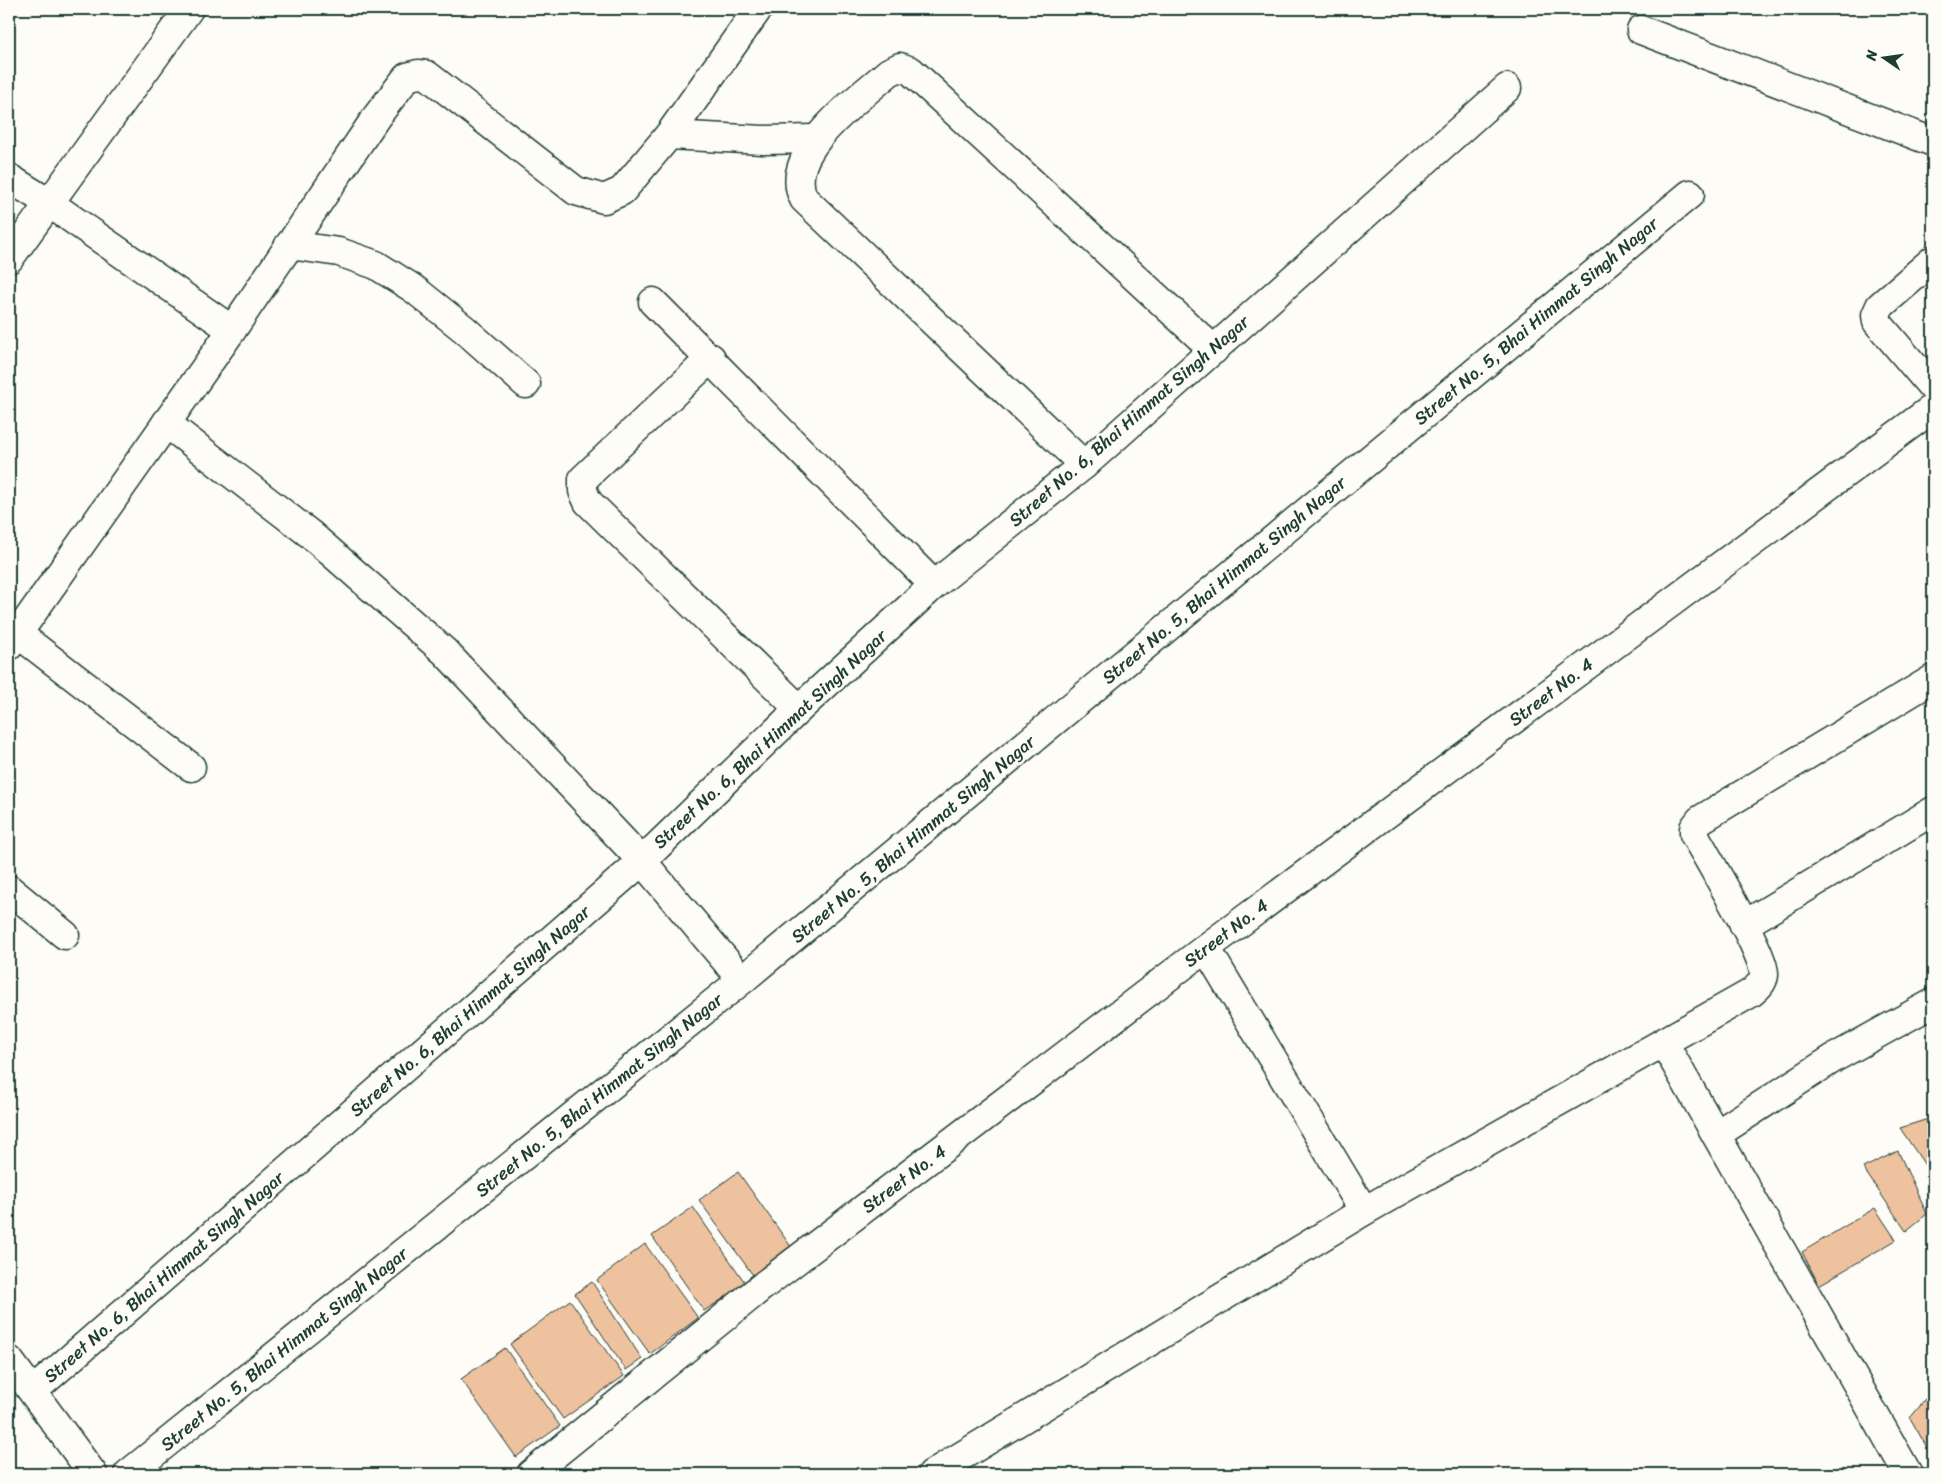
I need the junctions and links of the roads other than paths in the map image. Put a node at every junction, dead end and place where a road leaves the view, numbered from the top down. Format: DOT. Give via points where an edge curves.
graph roads {
  1 [pos="189,9"];
  2 [pos="758,9"];
  3 [pos="1641,30"];
  4 [pos="1507,88"];
  5 [pos="669,135"];
  6 [pos="815,139"];
  7 [pos="1933,142"];
  8 [pos="9,178"];
  9 [pos="1690,194"];
  10 [pos="49,203"];
  11 [pos="289,245"];
  12 [pos="9,259"];
  13 [pos="1933,260"];
  14 [pos="653,302"];
  15 [pos="232,330"];
  16 [pos="1214,350"];
  17 [pos="710,358"];
  18 [pos="526,384"];
  19 [pos="1933,388"];
  20 [pos="1933,408"];
  21 [pos="166,423"];
  22 [pos="1084,465"];
  23 [pos="934,585"];
  24 [pos="13,639"];
  25 [pos="1933,679"];
  26 [pos="799,709"];
  27 [pos="191,767"];
  28 [pos="1933,811"];
  29 [pos="642,861"];
  30 [pos="9,890"];
  31 [pos="1744,925"];
  32 [pos="65,935"];
  33 [pos="1206,948"];
  34 [pos="742,980"];
  35 [pos="1933,1003"];
  36 [pos="1664,1043"];
  37 [pos="1717,1134"];
  38 [pos="1364,1211"];
  39 [pos="9,1360"];
  40 [pos="33,1392"];
  41 [pos="93,1474"];
  42 [pos="128,1474"];
  43 [pos="531,1474"];
  44 [pos="932,1474"];
  45 [pos="1908,1474"];
  1 -- 10 [label="street"];
  2 -- 5 [label="street"];
  3 -- 7 [label="street"];
  4 -- 16 [label="street, Street No. 6, Bhai Himmat Singh Nagar"];
  5 -- 6 [label="street"];
  5 -- 11 [label="street" via="622,192 604,199 576,191 426,76 406,77"];
  6 -- 16 [label="street" via="889,72 900,68 912,71"];
  6 -- 22 [label="street" via="799,174 799,190 804,199"];
  8 -- 10 [label="street"];
  9 -- 34 [label="street, Street No. 5, Bhai Himmat Singh Nagar"];
  10 -- 12 [label="street"];
  10 -- 15 [label="street"];
  11 -- 15 [label="street"];
  11 -- 18 [label="street" via="338,252 376,265 414,289"];
  13 -- 19 [label="street" via="1880,306 1876,315 1877,322"];
  14 -- 17 [label="street"];
  15 -- 21 [label="street"];
  16 -- 22 [label="street, Street No. 6, Bhai Himmat Singh Nagar"];
  17 -- 23 [label="street"];
  17 -- 26 [label="street" via="583,479 583,490 588,502"];
  20 -- 33 [label="street, Street No. 4"];
  21 -- 24 [label="street"];
  21 -- 29 [label="street" via="310,534 445,652"];
  22 -- 23 [label="street, Street No. 6, Bhai Himmat Singh Nagar"];
  23 -- 26 [label="street, Street No. 6, Bhai Himmat Singh Nagar"];
  24 -- 27 [label="street"];
  25 -- 31 [label="street" via="1700,820 1694,834"];
  26 -- 29 [label="street, Street No. 6, Bhai Himmat Singh Nagar"];
  28 -- 31 [label="street"];
  29 -- 34 [label="street"];
  29 -- 40 [label="street, Street No. 6, Bhai Himmat Singh Nagar"];
  30 -- 32 [label="street"];
  31 -- 36 [label="street" via="1762,964 1764,974 1760,985"];
  33 -- 38 [label="street"];
  33 -- 43 [label="street, Street No. 4" via="764,1285"];
  34 -- 42 [label="street, Street No. 5, Bhai Himmat Singh Nagar"];
  35 -- 37 [label="street" via="1834,1058"];
  36 -- 37 [label="street"];
  36 -- 38 [label="street"];
  37 -- 45 [label="street"];
  38 -- 44 [label="street"];
  39 -- 40 [label="street"];
  40 -- 41 [label="street"];
}
